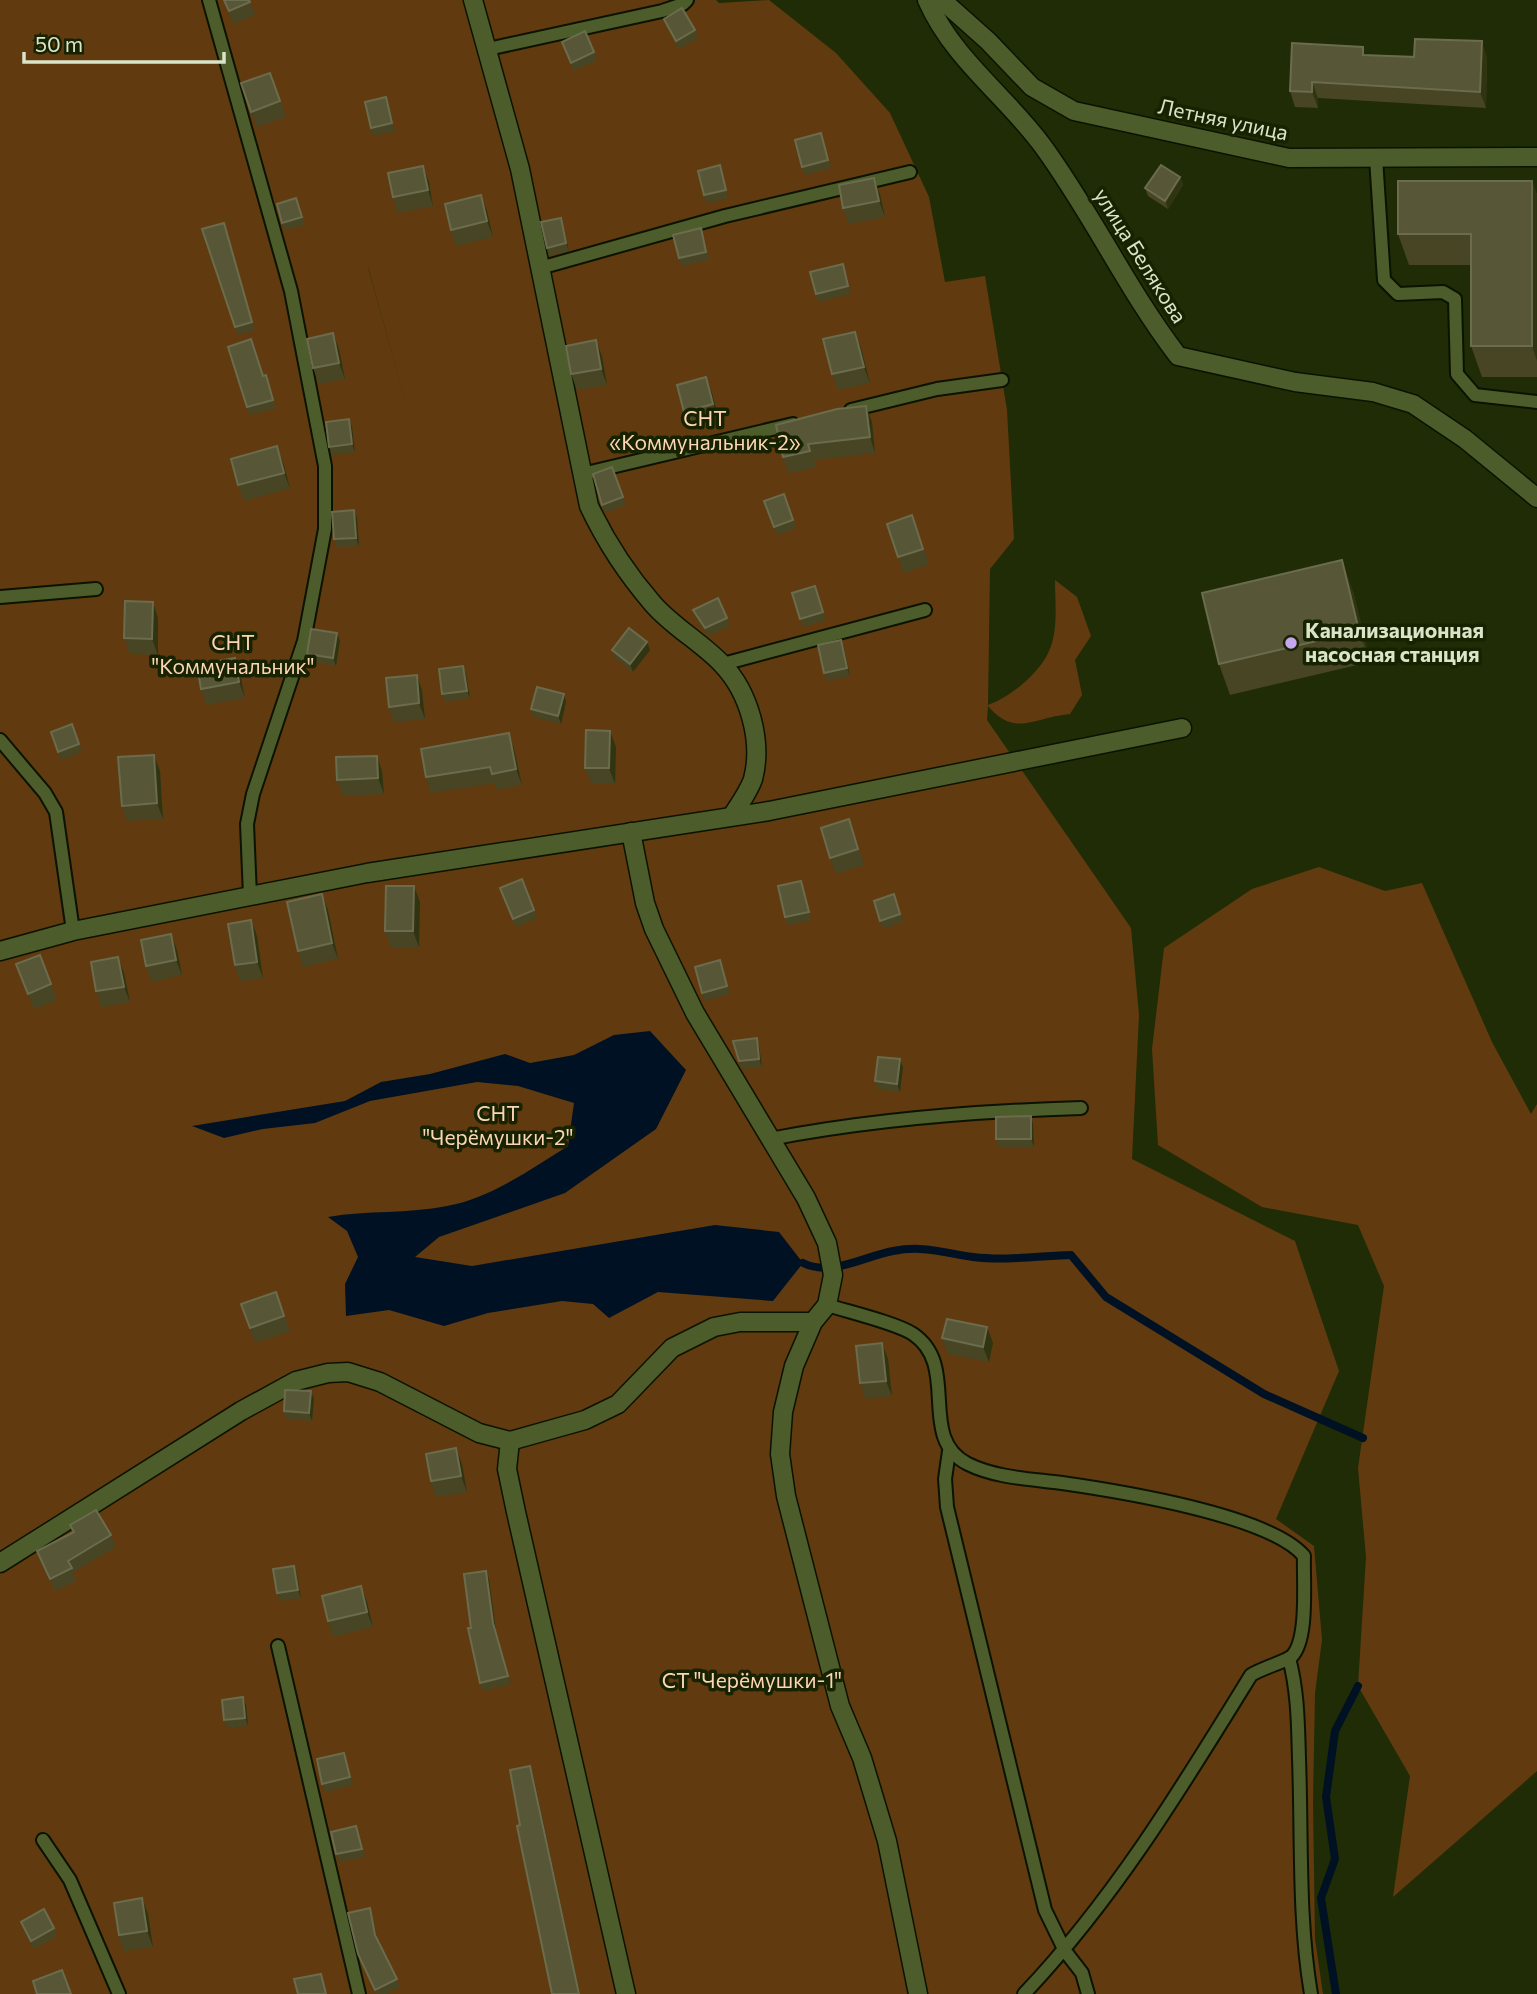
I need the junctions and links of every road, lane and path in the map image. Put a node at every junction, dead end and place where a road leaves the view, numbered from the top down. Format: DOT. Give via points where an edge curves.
graph roads {
  1 [pos="209,0"];
  2 [pos="473,0"];
  3 [pos="687,0"];
  4 [pos="927,0"];
  5 [pos="943,0"];
  6 [pos="488,49"];
  7 [pos="1537,157"];
  8 [pos="1376,158"];
  9 [pos="910,172"];
  10 [pos="540,268"];
  11 [pos="1002,380"];
  12 [pos="1537,402"];
  13 [pos="832,414"];
  14 [pos="806,421"];
  15 [pos="582,474"];
  16 [pos="1537,498"];
  17 [pos="96,589"];
  18 [pos="0,597"];
  19 [pos="925,610"];
  20 [pos="723,664"];
  21 [pos="1182,728"];
  22 [pos="0,740"];
  23 [pos="732,816"];
  24 [pos="631,832"];
  25 [pos="250,896"];
  26 [pos="73,931"];
  27 [pos="0,951"];
  28 [pos="1081,1108"];
  29 [pos="770,1139"];
  30 [pos="827,1305"];
  31 [pos="813,1322"];
  32 [pos="510,1441"];
  33 [pos="949,1451"];
  34 [pos="0,1563"];
  35 [pos="278,1646"];
  36 [pos="1290,1658"];
  37 [pos="43,1840"];
  38 [pos="1065,1951"];
  39 [pos="119,1994"];
  40 [pos="359,1994"];
  41 [pos="626,1994"];
  42 [pos="918,1994"];
  43 [pos="1024,1994"];
  44 [pos="1088,1994"];
  45 [pos="1311,1994"];
  1 -- 25 [label="lane" via="291,291 325,466 325,529 304,640 247,824"];
  2 -- 6 [label="street"];
  3 -- 6 [label="lane" via="662,11"];
  4 -- 16 [label="street, улица Белякова" via="948,38 1042,144 1143,310 1178,356 1295,382 1373,392 1413,404 1465,439"];
  5 -- 8 [label="street, Летняя улица" via="1032,87 1074,111 1290,158"];
  6 -- 10 [label="street"];
  7 -- 8 [label="street, Летняя улица"];
  8 -- 12 [label="lane" via="1384,280 1398,294 1443,292 1455,299 1457,374 1475,396"];
  9 -- 10 [label="lane" via="725,216"];
  10 -- 15 [label="street"];
  11 -- 13 [label="lane" via="937,389"];
  14 -- 15 [label="lane"];
  15 -- 20 [label="street" via="589,506 607,544 654,606"];
  17 -- 18 [label="lane"];
  19 -- 20 [label="lane"];
  20 -- 23 [label="street" via="740,687 751,715 756,757 752,780"];
  21 -- 23 [label="street"];
  22 -- 26 [label="lane" via="56,812"];
  23 -- 24 [label="street"];
  24 -- 25 [label="street"];
  24 -- 29 [label="street" via="654,929 695,1013"];
  25 -- 26 [label="street"];
  26 -- 27 [label="street"];
  28 -- 29 [label="lane" via="969,1112"];
  29 -- 30 [label="street" via="827,1243 833,1275"];
  30 -- 31 [label="street"];
  30 -- 33 [label="lane" via="913,1334 929,1350 939,1378 940,1427"];
  31 -- 32 [label="street" via="740,1322 714,1328 672,1348 618,1404 585,1420"];
  31 -- 42 [label="street" via="794,1366 783,1412 780,1454 786,1496 840,1706 862,1758 887,1842"];
  32 -- 34 [label="street" via="479,1433 380,1382 348,1372 328,1373 296,1381 241,1411"];
  32 -- 41 [label="street" via="507,1469 516,1512"];
  33 -- 36 [label="lane" via="969,1465 1005,1475 1130,1493 1233,1520 1293,1542 1304,1556 1301,1642"];
  33 -- 38 [label="lane" via="947,1507 1045,1910"];
  35 -- 40 [label="lane"];
  36 -- 38 [label="lane" via="1251,1675 1153,1833"];
  36 -- 45 [label="lane" via="1298,1725 1302,1941"];
  37 -- 39 [label="lane" via="70,1880"];
  38 -- 43 [label="lane"];
  38 -- 44 [label="lane" via="1082,1973"];
}
